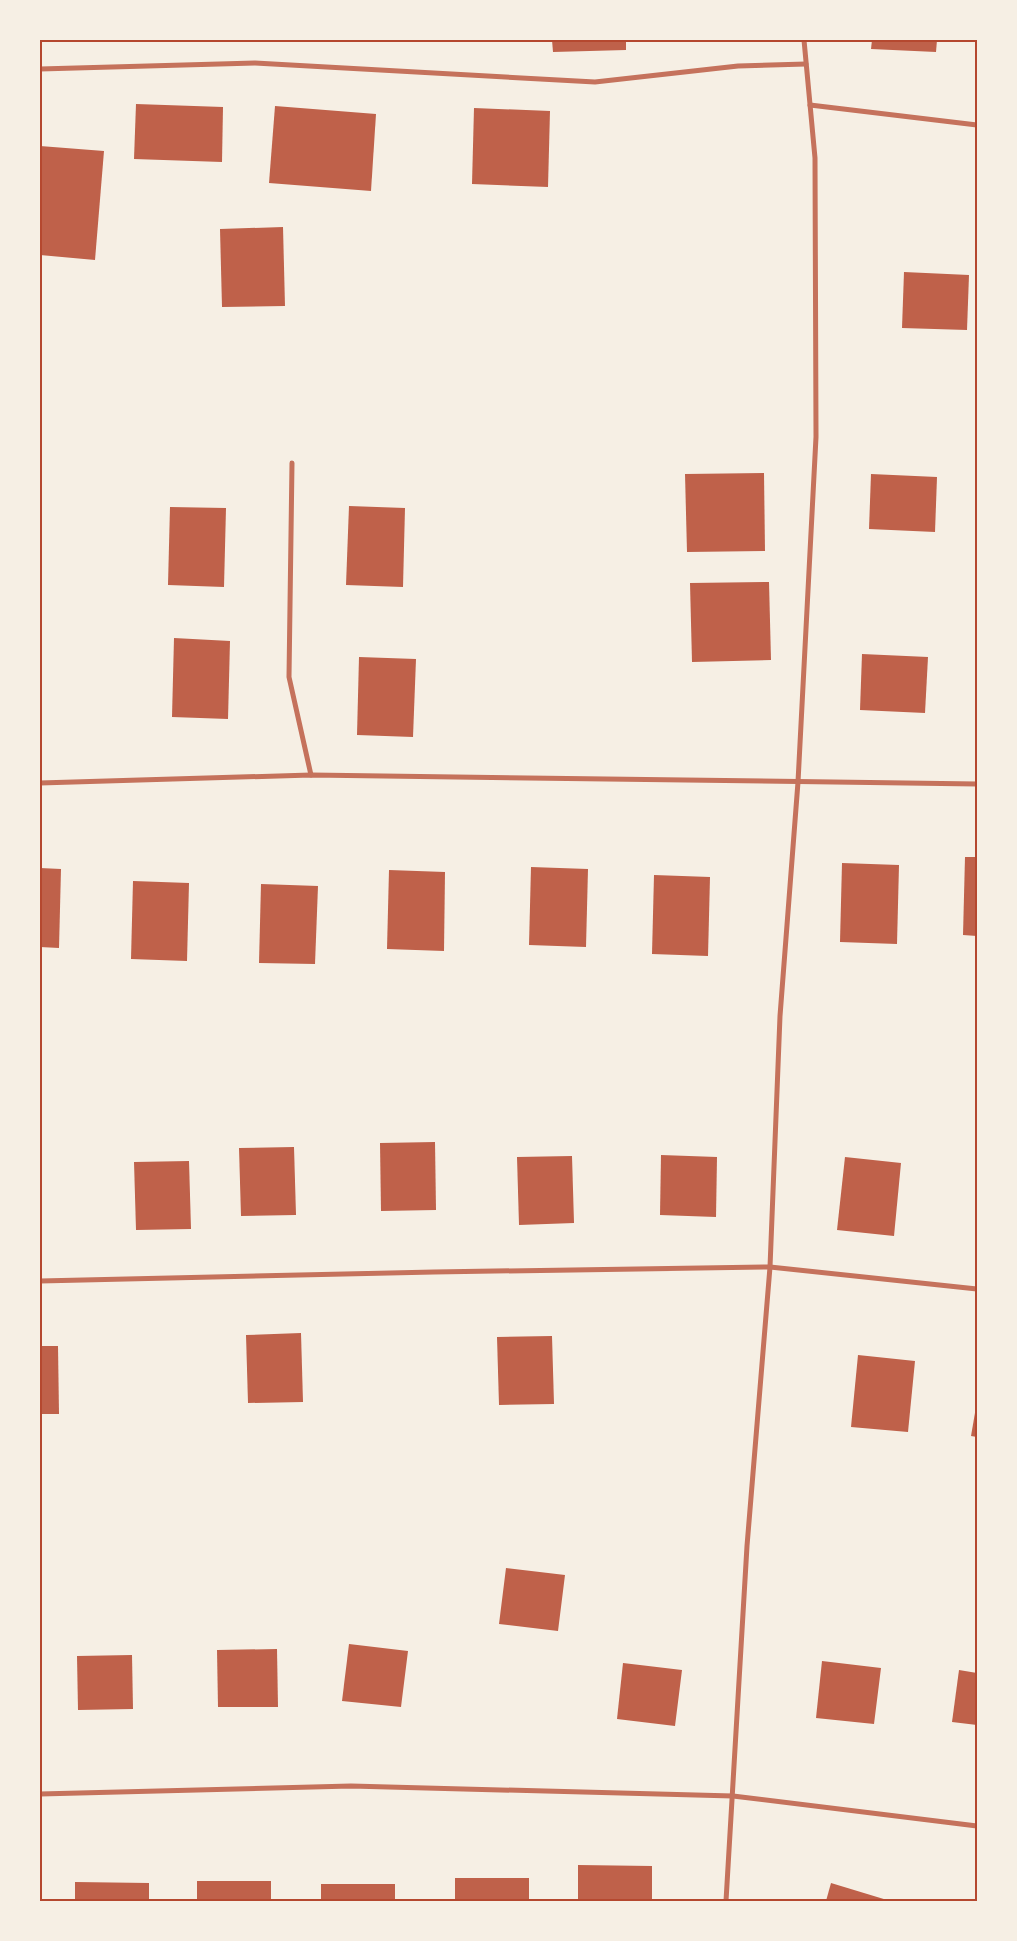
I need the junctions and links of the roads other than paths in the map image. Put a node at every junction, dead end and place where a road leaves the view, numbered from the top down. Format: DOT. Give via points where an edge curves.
graph roads {
  1 [pos="804,40"];
  2 [pos="806,64"];
  3 [pos="40,69"];
  4 [pos="810,105"];
  5 [pos="977,125"];
  6 [pos="292,463"];
  7 [pos="311,775"];
  8 [pos="798,782"];
  9 [pos="40,783"];
  10 [pos="977,784"];
  11 [pos="770,1268"];
  12 [pos="40,1281"];
  13 [pos="977,1289"];
  14 [pos="40,1794"];
  15 [pos="733,1796"];
  16 [pos="977,1826"];
  17 [pos="726,1901"];
  1 -- 2 [label="street"];
  2 -- 3 [label="street" via="738,66 595,82 255,63"];
  2 -- 4 [label="street"];
  4 -- 5 [label="street"];
  4 -- 8 [label="street" via="815,158 816,438"];
  6 -- 7 [label="street" via="289,677"];
  7 -- 8 [label="street"];
  7 -- 9 [label="street"];
  8 -- 10 [label="street"];
  8 -- 11 [label="street" via="780,1016"];
  11 -- 12 [label="street"];
  11 -- 13 [label="street"];
  11 -- 15 [label="street" via="747,1546"];
  14 -- 15 [label="street" via="351,1786"];
  15 -- 16 [label="street"];
  15 -- 17 [label="street"];
}
